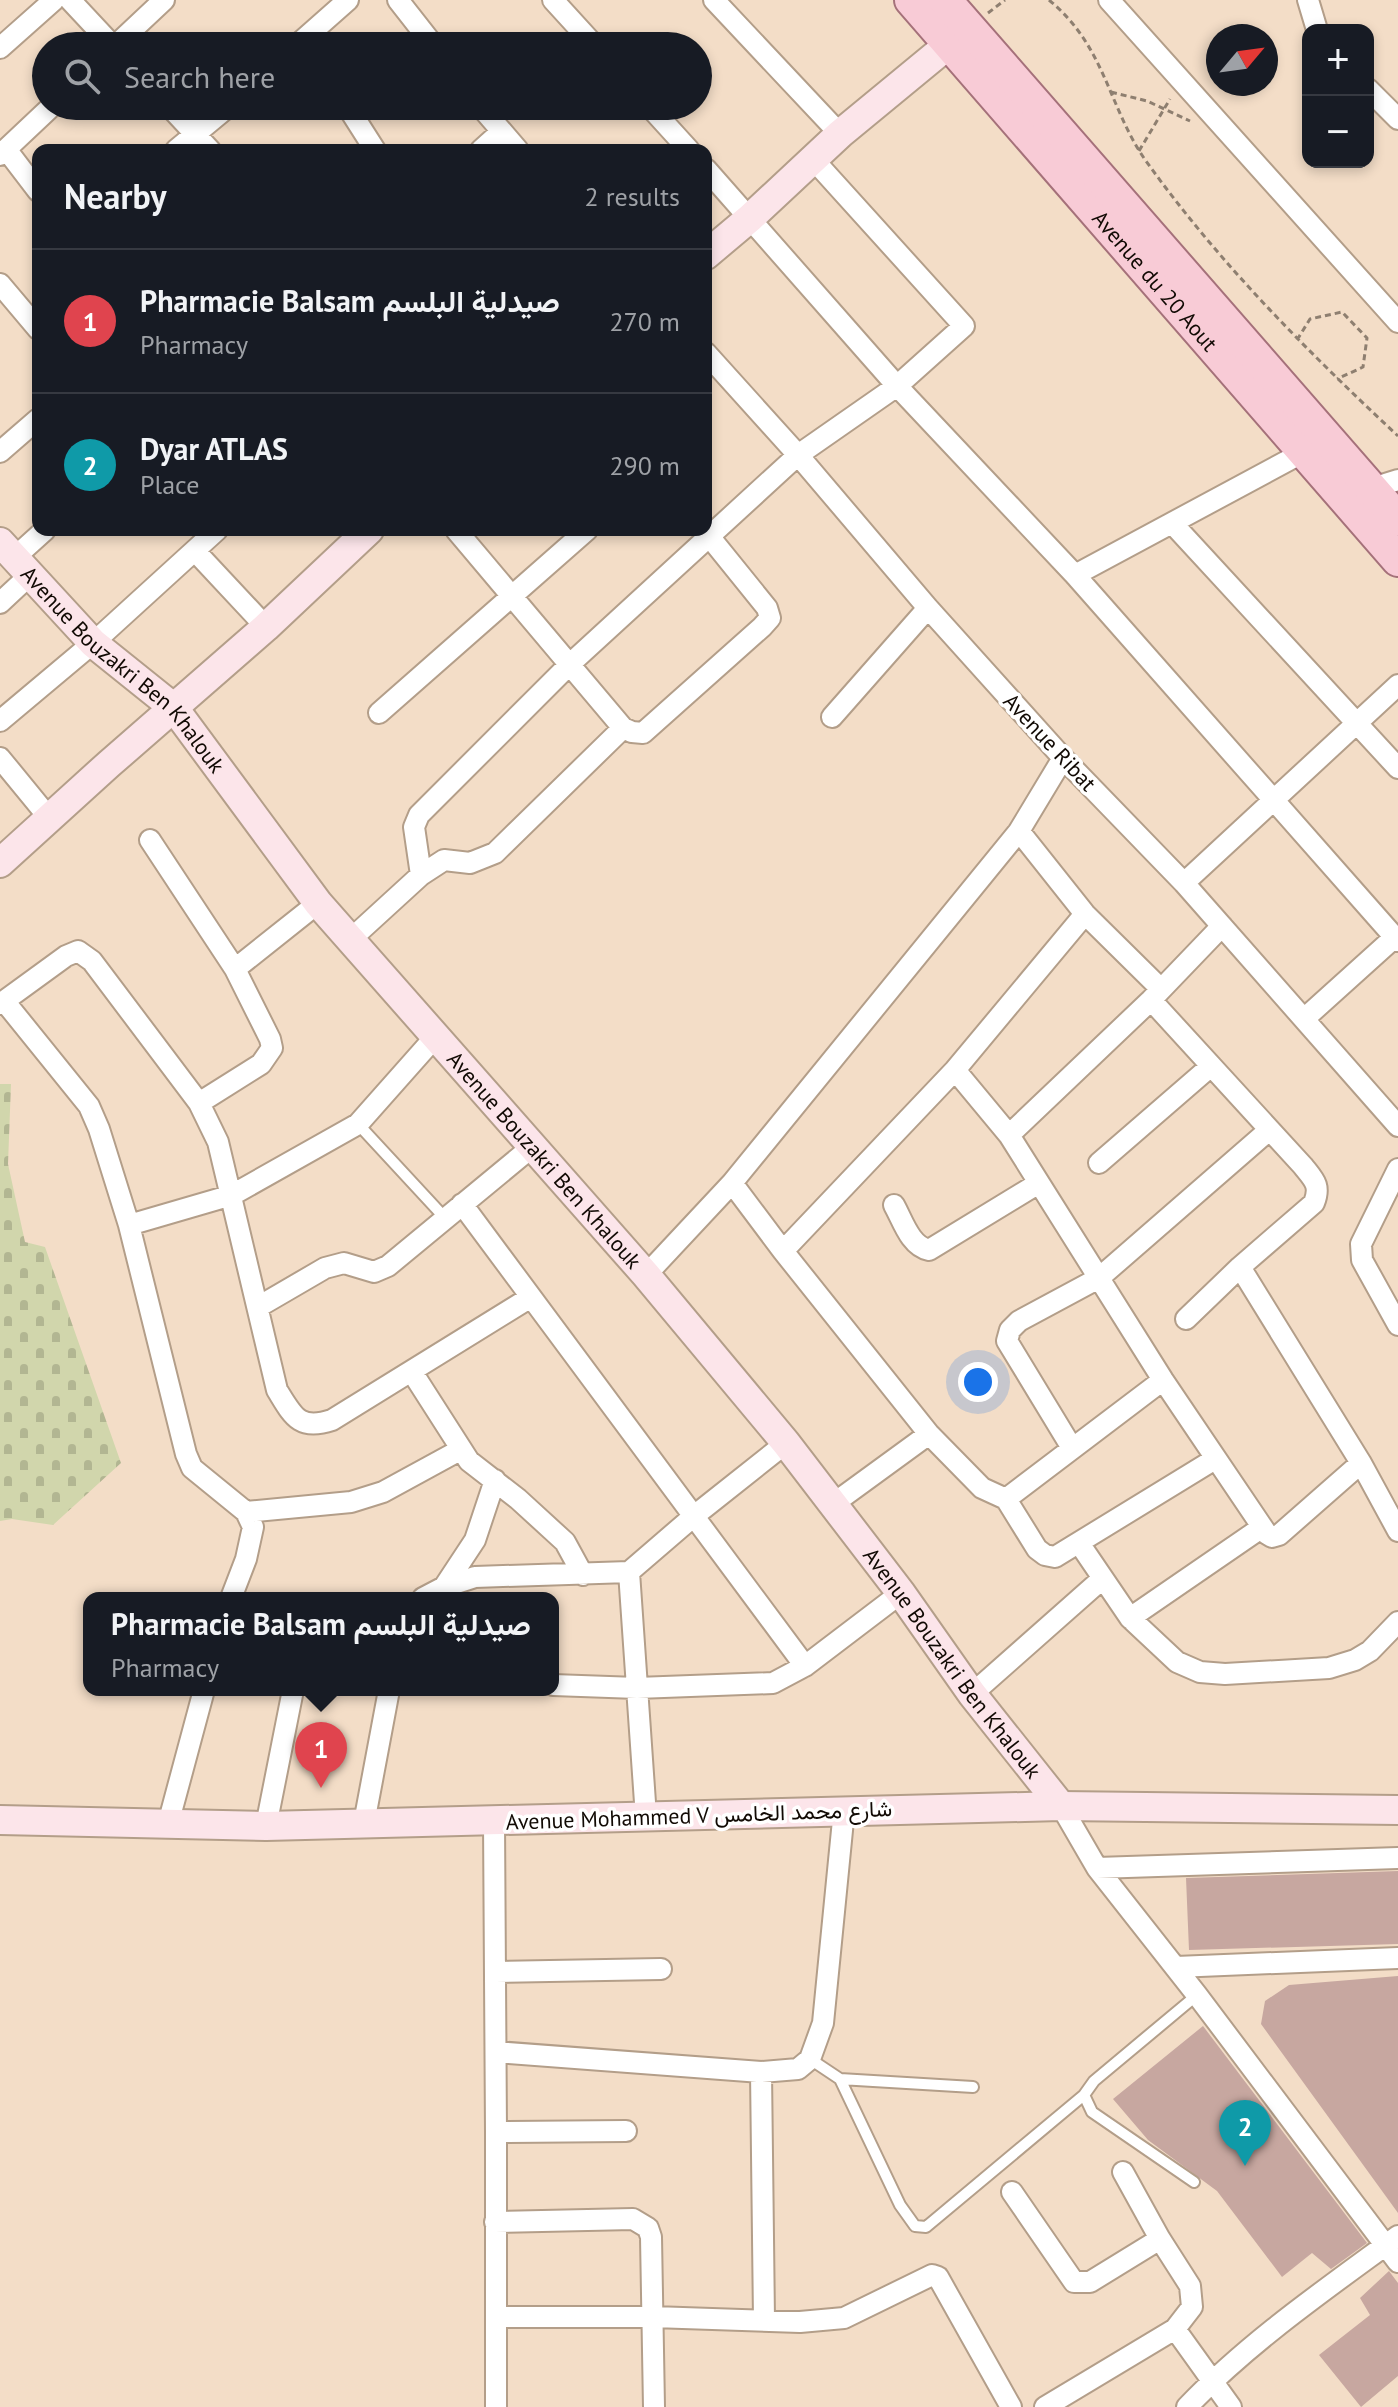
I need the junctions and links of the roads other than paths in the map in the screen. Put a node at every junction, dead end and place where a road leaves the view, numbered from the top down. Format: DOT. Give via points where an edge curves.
graph roads {
  1 [pos="54,0"];
  2 [pos="70,0"];
  3 [pos="164,0"];
  4 [pos="348,0"];
  5 [pos="398,0"];
  6 [pos="553,0"];
  7 [pos="714,0"];
  8 [pos="911,0"];
  9 [pos="945,0"];
  10 [pos="1109,0"];
  11 [pos="1308,0"];
  12 [pos="1315,24"];
  13 [pos="101,32"];
  14 [pos="129,32"];
  15 [pos="315,32"];
  16 [pos="423,32"];
  17 [pos="582,32"];
  18 [pos="959,36"];
  19 [pos="0,48"];
  20 [pos="1374,95"];
  21 [pos="1396,115"];
  22 [pos="37,120"];
  23 [pos="182,120"];
  24 [pos="219,120"];
  25 [pos="356,120"];
  26 [pos="491,120"];
  27 [pos="662,120"];
  28 [pos="501,132"];
  29 [pos="840,134"];
  30 [pos="203,143"];
  31 [pos="371,144"];
  32 [pos="488,144"];
  33 [pos="512,144"];
  34 [pos="684,144"];
  35 [pos="3,152"];
  36 [pos="812,158"];
  37 [pos="712,176"];
  38 [pos="32,184"];
  39 [pos="750,218"];
  40 [pos="712,250"];
  41 [pos="0,284"];
  42 [pos="32,322"];
  43 [pos="1398,322"];
  44 [pos="712,360"];
  45 [pos="897,386"];
  46 [pos="32,424"];
  47 [pos="0,452"];
  48 [pos="1302,453"];
  49 [pos="798,455"];
  50 [pos="1384,484"];
  51 [pos="1398,519"];
  52 [pos="1172,523"];
  53 [pos="712,530"];
  54 [pos="39,536"];
  55 [pos="211,536"];
  56 [pos="353,536"];
  57 [pos="461,536"];
  58 [pos="580,536"];
  59 [pos="706,536"];
  60 [pos="710,536"];
  61 [pos="195,551"];
  62 [pos="15,558"];
  63 [pos="1398,560"];
  64 [pos="1075,575"];
  65 [pos="510,596"];
  66 [pos="0,603"];
  67 [pos="928,608"];
  68 [pos="266,627"];
  69 [pos="93,643"];
  70 [pos="570,664"];
  71 [pos="1398,685"];
  72 [pos="174,708"];
  73 [pos="379,713"];
  74 [pos="832,717"];
  75 [pos="0,721"];
  76 [pos="1357,724"];
  77 [pos="623,728"];
  78 [pos="0,758"];
  79 [pos="1063,758"];
  80 [pos="1398,768"];
  81 [pos="1272,801"];
  82 [pos="50,819"];
  83 [pos="1019,831"];
  84 [pos="150,840"];
  85 [pos="0,863"];
  86 [pos="421,875"];
  87 [pos="1184,883"];
  88 [pos="318,903"];
  89 [pos="1085,914"];
  90 [pos="1222,926"];
  91 [pos="351,939"];
  92 [pos="1396,939"];
  93 [pos="235,969"];
  94 [pos="1156,994"];
  95 [pos="3,1003"];
  96 [pos="1304,1019"];
  97 [pos="436,1036"];
  98 [pos="1211,1066"];
  99 [pos="955,1070"];
  100 [pos="199,1103"];
  101 [pos="358,1124"];
  102 [pos="1398,1126"];
  103 [pos="1268,1131"];
  104 [pos="1009,1135"];
  105 [pos="532,1147"];
  106 [pos="1099,1163"];
  107 [pos="1398,1169"];
  108 [pos="732,1183"];
  109 [pos="1039,1183"];
  110 [pos="232,1195"];
  111 [pos="462,1204"];
  112 [pos="894,1205"];
  113 [pos="445,1218"];
  114 [pos="129,1225"];
  115 [pos="783,1251"];
  116 [pos="1240,1267"];
  117 [pos="646,1275"];
  118 [pos="1099,1278"];
  119 [pos="531,1297"];
  120 [pos="258,1307"];
  121 [pos="1186,1319"];
  122 [pos="1398,1325"];
  123 [pos="412,1372"];
  124 [pos="1163,1380"];
  125 [pos="929,1434"];
  126 [pos="786,1443"];
  127 [pos="1072,1448"];
  128 [pos="460,1450"];
  129 [pos="1215,1459"];
  130 [pos="1361,1463"];
  131 [pos="495,1480"];
  132 [pos="1006,1499"];
  133 [pos="833,1504"];
  134 [pos="246,1512"];
  135 [pos="694,1516"];
  136 [pos="1261,1528"];
  137 [pos="1398,1531"];
  138 [pos="1079,1543"];
  139 [pos="629,1572"];
  140 [pos="583,1575"];
  141 [pos="1102,1579"];
  142 [pos="444,1587"];
  143 [pos="233,1592"];
  144 [pos="434,1592"];
  145 [pos="901,1593"];
  146 [pos="1130,1618"];
  147 [pos="1398,1622"];
  148 [pos="805,1666"];
  149 [pos="559,1685"];
  150 [pos="637,1688"];
  151 [pos="972,1694"];
  152 [pos="202,1696"];
  153 [pos="292,1696"];
  154 [pos="388,1696"];
  155 [pos="1061,1806"];
  156 [pos="844,1810"];
  157 [pos="1398,1810"];
  158 [pos="646,1817"];
  159 [pos="0,1820"];
  160 [pos="494,1821"];
  161 [pos="364,1823"];
  162 [pos="168,1824"];
  163 [pos="266,1826"];
  164 [pos="1398,1858"];
  165 [pos="1097,1868"];
  166 [pos="1398,1958"];
  167 [pos="1176,1967"];
  168 [pos="661,1969"];
  169 [pos="496,1972"];
  170 [pos="1197,1995"];
  171 [pos="496,2052"];
  172 [pos="810,2059"];
  173 [pos="761,2072"];
  174 [pos="840,2079"];
  175 [pos="973,2087"];
  176 [pos="1084,2095"];
  177 [pos="626,2131"];
  178 [pos="496,2132"];
  179 [pos="1123,2172"];
  180 [pos="1194,2182"];
  181 [pos="1012,2192"];
  182 [pos="495,2222"];
  183 [pos="1160,2239"];
  184 [pos="1394,2248"];
  185 [pos="496,2317"];
  186 [pos="653,2317"];
  187 [pos="764,2320"];
  188 [pos="1175,2329"];
  189 [pos="1212,2381"];
  190 [pos="496,2407"];
  191 [pos="654,2407"];
  192 [pos="1011,2407"];
  193 [pos="1045,2407"];
  194 [pos="1187,2407"];
  195 [pos="1231,2407"];
  1 -- 19 [label="street"];
  2 -- 13 [label="street"];
  3 -- 14 [label="street"];
  4 -- 15 [label="street"];
  5 -- 16 [label="street"];
  6 -- 17 [label="street"];
  7 -- 29 [label="street"];
  8 -- 18 [label="main road, Avenue du 20 Aout"];
  9 -- 18 [label="main road, Avenue du 20 Aout"];
  10 -- 43 [label="street"];
  11 -- 12 [label="street"];
  18 -- 29 [label="street"];
  18 -- 48 [label="main road, Avenue du 20 Aout"];
  18 -- 50 [label="main road, Avenue du 20 Aout"];
  20 -- 21 [label="street"];
  22 -- 35 [label="street"];
  23 -- 30 [label="street"];
  24 -- 30 [label="street"];
  25 -- 31 [label="street"];
  26 -- 28 [label="street"];
  27 -- 34 [label="street"];
  28 -- 32 [label="street"];
  28 -- 33 [label="street"];
  29 -- 36 [label="street"];
  35 -- 38 [label="street"];
  36 -- 39 [label="street"];
  36 -- 45 [label="street" via="964,326"];
  37 -- 39 [label="street"];
  39 -- 40 [label="street"];
  39 -- 45 [label="street"];
  41 -- 42 [label="street"];
  44 -- 49 [label="street, Avenue Ribat"];
  45 -- 49 [label="street"];
  45 -- 64 [label="street"];
  46 -- 47 [label="street"];
  48 -- 52 [label="street"];
  48 -- 63 [label="main road, Avenue du 20 Aout"];
  49 -- 53 [label="street"];
  49 -- 67 [label="street, Avenue Ribat"];
  50 -- 51 [label="main road, Avenue du 20 Aout"];
  52 -- 64 [label="street"];
  52 -- 76 [label="street"];
  54 -- 62 [label="street"];
  55 -- 61 [label="street"];
  56 -- 68 [label="street"];
  57 -- 65 [label="street"];
  58 -- 65 [label="street"];
  59 -- 70 [label="street"];
  60 -- 77 [label="street" via="770,618 643,733"];
  61 -- 68 [label="street"];
  61 -- 69 [label="street"];
  62 -- 66 [label="street"];
  62 -- 69 [label="street, Avenue Bouzakri Ben Khalouk"];
  64 -- 81 [label="street"];
  65 -- 70 [label="street"];
  65 -- 73 [label="street"];
  67 -- 74 [label="street"];
  67 -- 79 [label="street, Avenue Ribat"];
  68 -- 72 [label="street"];
  69 -- 72 [label="street, Avenue Bouzakri Ben Khalouk"];
  69 -- 75 [label="street"];
  70 -- 77 [label="street"];
  70 -- 86 [label="street" via="419,815 414,827"];
  71 -- 76 [label="street"];
  72 -- 82 [label="street"];
  72 -- 88 [label="street, Avenue Bouzakri Ben Khalouk"];
  76 -- 80 [label="street"];
  76 -- 81 [label="street"];
  77 -- 86 [label="street" via="495,853 470,863 444,860"];
  78 -- 82 [label="street"];
  79 -- 83 [label="street"];
  79 -- 87 [label="street, Avenue Ribat"];
  81 -- 87 [label="street"];
  81 -- 92 [label="street"];
  82 -- 85 [label="street"];
  83 -- 89 [label="street"];
  83 -- 108 [label="street"];
  84 -- 93 [label="street"];
  86 -- 91 [label="street"];
  87 -- 90 [label="street, Avenue Ribat"];
  88 -- 91 [label="street, Avenue Bouzakri Ben Khalouk"];
  88 -- 93 [label="street"];
  89 -- 94 [label="street"];
  89 -- 99 [label="street"];
  90 -- 94 [label="street"];
  90 -- 96 [label="street, Avenue Ribat"];
  91 -- 97 [label="street, Avenue Bouzakri Ben Khalouk"];
  92 -- 96 [label="street"];
  93 -- 100 [label="street" via="272,1048 261,1064"];
  94 -- 98 [label="street"];
  94 -- 104 [label="street"];
  95 -- 100 [label="street" via="78,951 92,961"];
  95 -- 114 [label="street" via="89,1106"];
  96 -- 102 [label="street, Avenue Ribat"];
  97 -- 101 [label="street"];
  97 -- 105 [label="street, Avenue Bouzakri Ben Khalouk"];
  98 -- 103 [label="street"];
  98 -- 106 [label="street"];
  99 -- 104 [label="street"];
  99 -- 115 [label="street"];
  100 -- 110 [label="street" via="218,1142"];
  101 -- 110 [label="street"];
  101 -- 113 [label="lane"];
  103 -- 116 [label="street" via="1303,1166 1318,1192 1314,1203"];
  103 -- 118 [label="street"];
  104 -- 109 [label="street"];
  105 -- 111 [label="street"];
  105 -- 117 [label="street, Avenue Bouzakri Ben Khalouk"];
  107 -- 122 [label="street" via="1361,1244 1362,1260"];
  108 -- 115 [label="street"];
  108 -- 117 [label="street"];
  109 -- 112 [label="street" via="929,1250 914,1242"];
  109 -- 118 [label="street"];
  110 -- 114 [label="street"];
  110 -- 120 [label="street"];
  111 -- 113 [label="street"];
  111 -- 119 [label="street"];
  113 -- 120 [label="street" via="388,1266 374,1272 344,1263 325,1268"];
  114 -- 134 [label="street" via="186,1454 192,1468"];
  115 -- 125 [label="street"];
  116 -- 121 [label="street"];
  116 -- 130 [label="street"];
  117 -- 126 [label="street, Avenue Bouzakri Ben Khalouk"];
  118 -- 124 [label="street"];
  118 -- 127 [label="street" via="1019,1321 1007,1341"];
  119 -- 123 [label="street"];
  119 -- 135 [label="street"];
  120 -- 123 [label="street" via="277,1390 302,1422 332,1420"];
  123 -- 128 [label="street"];
  124 -- 127 [label="street"];
  124 -- 129 [label="street"];
  125 -- 132 [label="street" via="982,1488"];
  125 -- 133 [label="street"];
  126 -- 133 [label="street, Avenue Bouzakri Ben Khalouk"];
  126 -- 135 [label="street"];
  127 -- 132 [label="street"];
  128 -- 131 [label="street"];
  128 -- 134 [label="street" via="383,1492 351,1502"];
  129 -- 136 [label="street"];
  129 -- 138 [label="street"];
  130 -- 136 [label="street" via="1279,1535 1272,1537"];
  130 -- 137 [label="street"];
  131 -- 140 [label="street" via="565,1542"];
  131 -- 142 [label="street" via="475,1540"];
  132 -- 138 [label="street" via="1045,1555 1055,1557"];
  133 -- 145 [label="street, Avenue Bouzakri Ben Khalouk"];
  134 -- 143 [label="street" via="253,1527"];
  135 -- 139 [label="street"];
  135 -- 148 [label="street"];
  136 -- 146 [label="street"];
  138 -- 141 [label="street"];
  139 -- 140 [label="street"];
  139 -- 150 [label="street"];
  140 -- 142 [label="street" via="475,1577"];
  141 -- 146 [label="street"];
  141 -- 151 [label="street"];
  142 -- 144 [label="street"];
  145 -- 148 [label="street"];
  145 -- 151 [label="street, Avenue Bouzakri Ben Khalouk"];
  146 -- 147 [label="street" via="1177,1662 1200,1672 1225,1674 1329,1668 1370,1651"];
  148 -- 150 [label="street" via="773,1683"];
  149 -- 150 [label="street"];
  150 -- 158 [label="street"];
  151 -- 155 [label="street, Avenue Bouzakri Ben Khalouk"];
  152 -- 162 [label="street"];
  153 -- 163 [label="street"];
  154 -- 161 [label="street"];
  155 -- 156 [label="street, Avenue Mohammed V شارع محمد الخامس"];
  155 -- 157 [label="street, Avenue Mohammed V شارع محمد الخامس"];
  155 -- 165 [label="street"];
  156 -- 158 [label="street, Avenue Mohammed V شارع محمد الخامس"];
  156 -- 172 [label="street" via="823,2023"];
  158 -- 160 [label="street, Avenue Mohammed V شارع محمد الخامس"];
  159 -- 162 [label="street, Avenue Mohammed V شارع محمد الخامس"];
  160 -- 161 [label="street, Avenue Mohammed V شارع محمد الخامس"];
  160 -- 169 [label="street"];
  161 -- 163 [label="street, Avenue Mohammed V شارع محمد الخامس"];
  162 -- 163 [label="street, Avenue Mohammed V شارع محمد الخامس"];
  164 -- 165 [label="street"];
  165 -- 167 [label="street"];
  166 -- 167 [label="street"];
  167 -- 170 [label="street"];
  168 -- 169 [label="street"];
  169 -- 171 [label="street"];
  170 -- 176 [label="lane"];
  170 -- 184 [label="street"];
  171 -- 173 [label="street"];
  171 -- 178 [label="street"];
  172 -- 173 [label="street" via="798,2069"];
  172 -- 174 [label="lane"];
  173 -- 187 [label="street"];
  174 -- 175 [label="lane"];
  174 -- 176 [label="lane" via="900,2205 915,2226 926,2227"];
  176 -- 180 [label="lane" via="1092,2112"];
  177 -- 178 [label="street"];
  178 -- 182 [label="street"];
  179 -- 183 [label="street"];
  181 -- 183 [label="street" via="1074,2282 1090,2282"];
  182 -- 185 [label="street"];
  182 -- 186 [label="street" via="641,2223 651,2237"];
  183 -- 188 [label="street" via="1192,2296 1192,2307"];
  184 -- 189 [label="street" via="1284,2322"];
  185 -- 186 [label="street"];
  185 -- 190 [label="street"];
  186 -- 187 [label="street"];
  186 -- 191 [label="street"];
  187 -- 192 [label="street" via="844,2318 926,2277 938,2277"];
  188 -- 189 [label="street"];
  188 -- 193 [label="street"];
  189 -- 194 [label="street"];
  189 -- 195 [label="street"];
}
